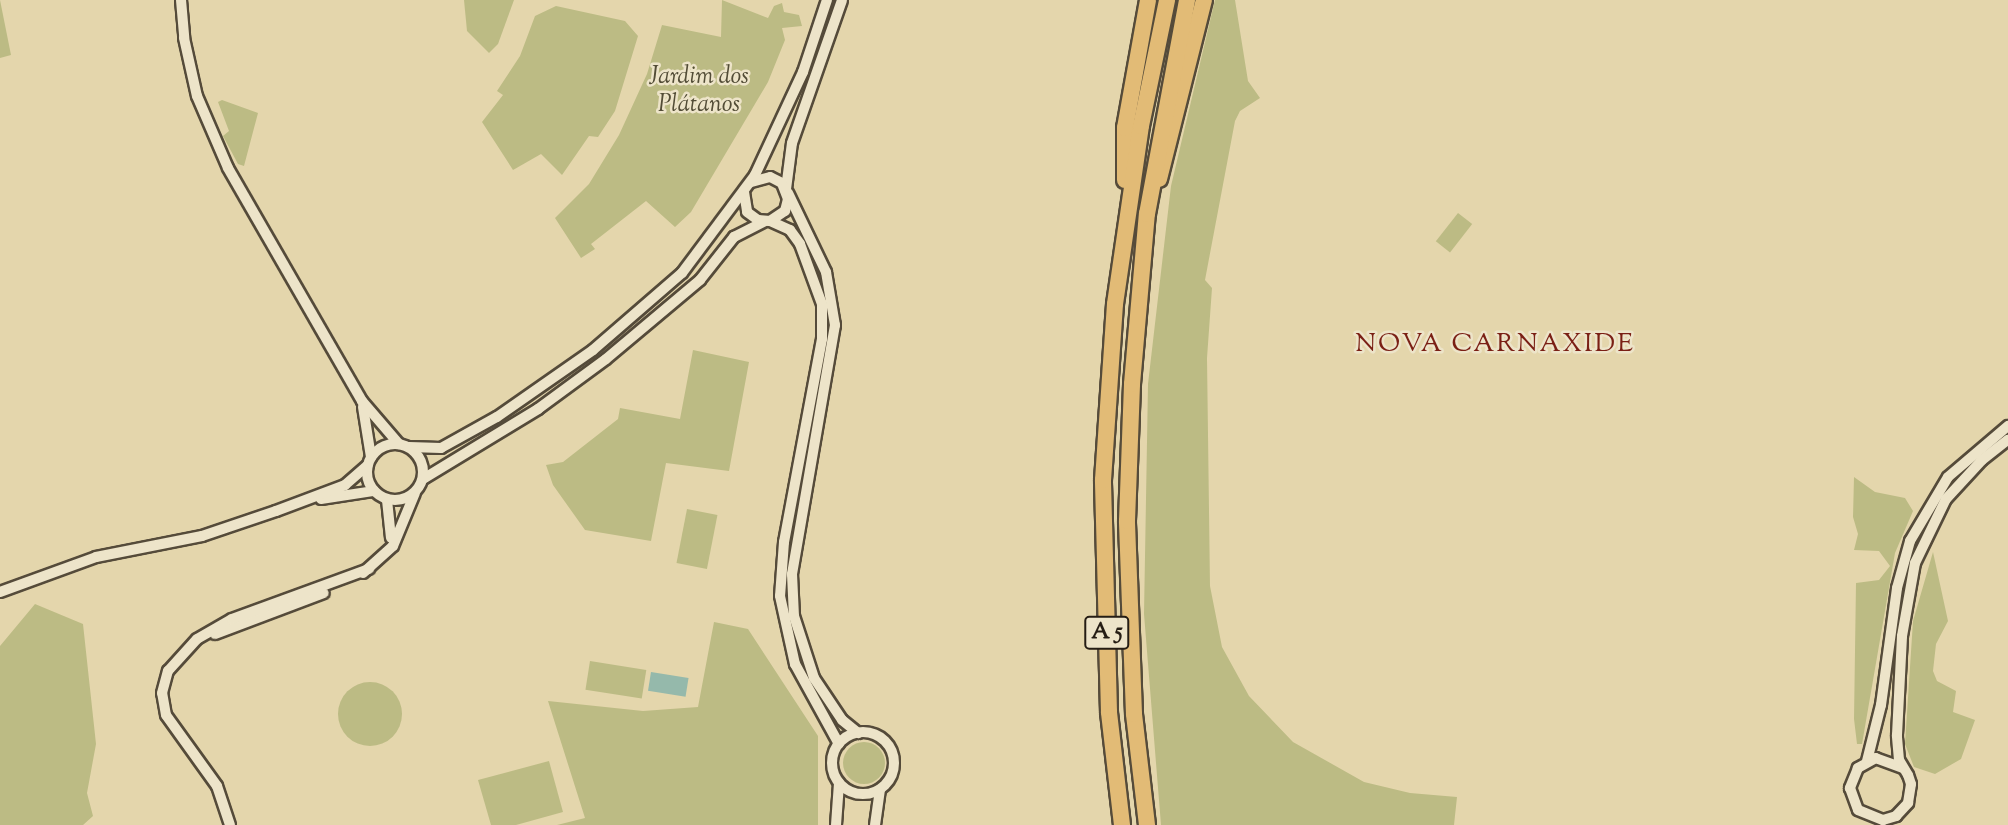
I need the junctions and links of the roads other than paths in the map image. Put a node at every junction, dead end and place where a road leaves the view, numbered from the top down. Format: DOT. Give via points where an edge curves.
graph roads {
  1 [pos="181,0"];
  2 [pos="827,0"];
  3 [pos="842,0"];
  4 [pos="1148,0"];
  5 [pos="1167,0"];
  6 [pos="1187,0"];
  7 [pos="1204,0"];
  8 [pos="747,187"];
  9 [pos="787,191"];
  10 [pos="1147,214"];
  11 [pos="767,221"];
  12 [pos="1125,232"];
  13 [pos="360,398"];
  14 [pos="2008,426"];
  15 [pos="2008,440"];
  16 [pos="404,446"];
  17 [pos="369,462"];
  18 [pos="423,480"];
  19 [pos="374,491"];
  20 [pos="415,493"];
  21 [pos="387,500"];
  22 [pos="304,501"];
  23 [pos="384,557"];
  24 [pos="0,592"];
  25 [pos="858,733"];
  26 [pos="839,744"];
  27 [pos="1867,761"];
  28 [pos="1903,768"];
  29 [pos="839,783"];
  30 [pos="880,789"];
  31 [pos="1865,820"];
  32 [pos="1893,820"];
  33 [pos="230,825"];
  34 [pos="836,825"];
  35 [pos="875,825"];
  36 [pos="1122,825"];
  37 [pos="1147,825"];
  1 -- 13 [label="street" via="197,96 219,150"];
  2 -- 8 [label="street" via="803,72"];
  3 -- 9 [label="street" via="792,142"];
  4 -- 12 [label="highway" via="1125,128"];
  5 -- 12 [label="highway, A 5"];
  6 -- 10 [label="highway, A 5"];
  7 -- 10 [label="highway" via="1168,155"];
  8 -- 9 [label="street" via="770,177"];
  8 -- 11 [label="street" via="747,212"];
  8 -- 16 [label="street" via="682,273 593,350 449,445 434,450"];
  9 -- 11 [label="street" via="785,211"];
  9 -- 25 [label="street" via="826,272 835,325 792,574 794,616 814,678 842,720"];
  10 -- 37 [label="highway, A 5" via="1126,521 1134,713"];
  11 -- 18 [label="street" via="734,237 700,280 606,359 529,415"];
  11 -- 26 [label="street" via="790,230 800,244 822,304 822,339 784,542 780,596 795,664"];
  12 -- 36 [label="highway, A 5" via="1115,304 1103,480 1109,712"];
  13 -- 16 [label="street"];
  13 -- 17 [label="street" via="370,433"];
  14 -- 27 [label="street" via="1948,477 1910,541 1897,587 1881,705"];
  15 -- 28 [label="street" via="1946,499 1917,557 1902,636 1897,746"];
  16 -- 17 [label="street" via="382,447"];
  16 -- 18 [label="street" via="422,461"];
  17 -- 19 [label="street"];
  17 -- 22 [label="street" via="345,485"];
  18 -- 20 [label="street"];
  19 -- 21 [label="street"];
  19 -- 22 [label="street"];
  20 -- 21 [label="street" via="402,500"];
  20 -- 23 [label="street"];
  21 -- 23 [label="street" via="392,530"];
  22 -- 24 [label="street" via="202,536 96,557"];
  23 -- 33 [label="street" via="343,586 214,634 171,667 162,694 166,715 216,786"];
  25 -- 26 [label="street"];
  25 -- 30 [label="street" via="879,737 893,753 892,775"];
  26 -- 29 [label="street" via="832,759"];
  27 -- 28 [label="street" via="1886,759"];
  27 -- 31 [label="street" via="1855,772 1850,788 1853,804"];
  28 -- 32 [label="street" via="1911,794"];
  29 -- 30 [label="street" via="863,794"];
  29 -- 34 [label="street"];
  30 -- 35 [label="street"];
  31 -- 32 [label="street"];
}
